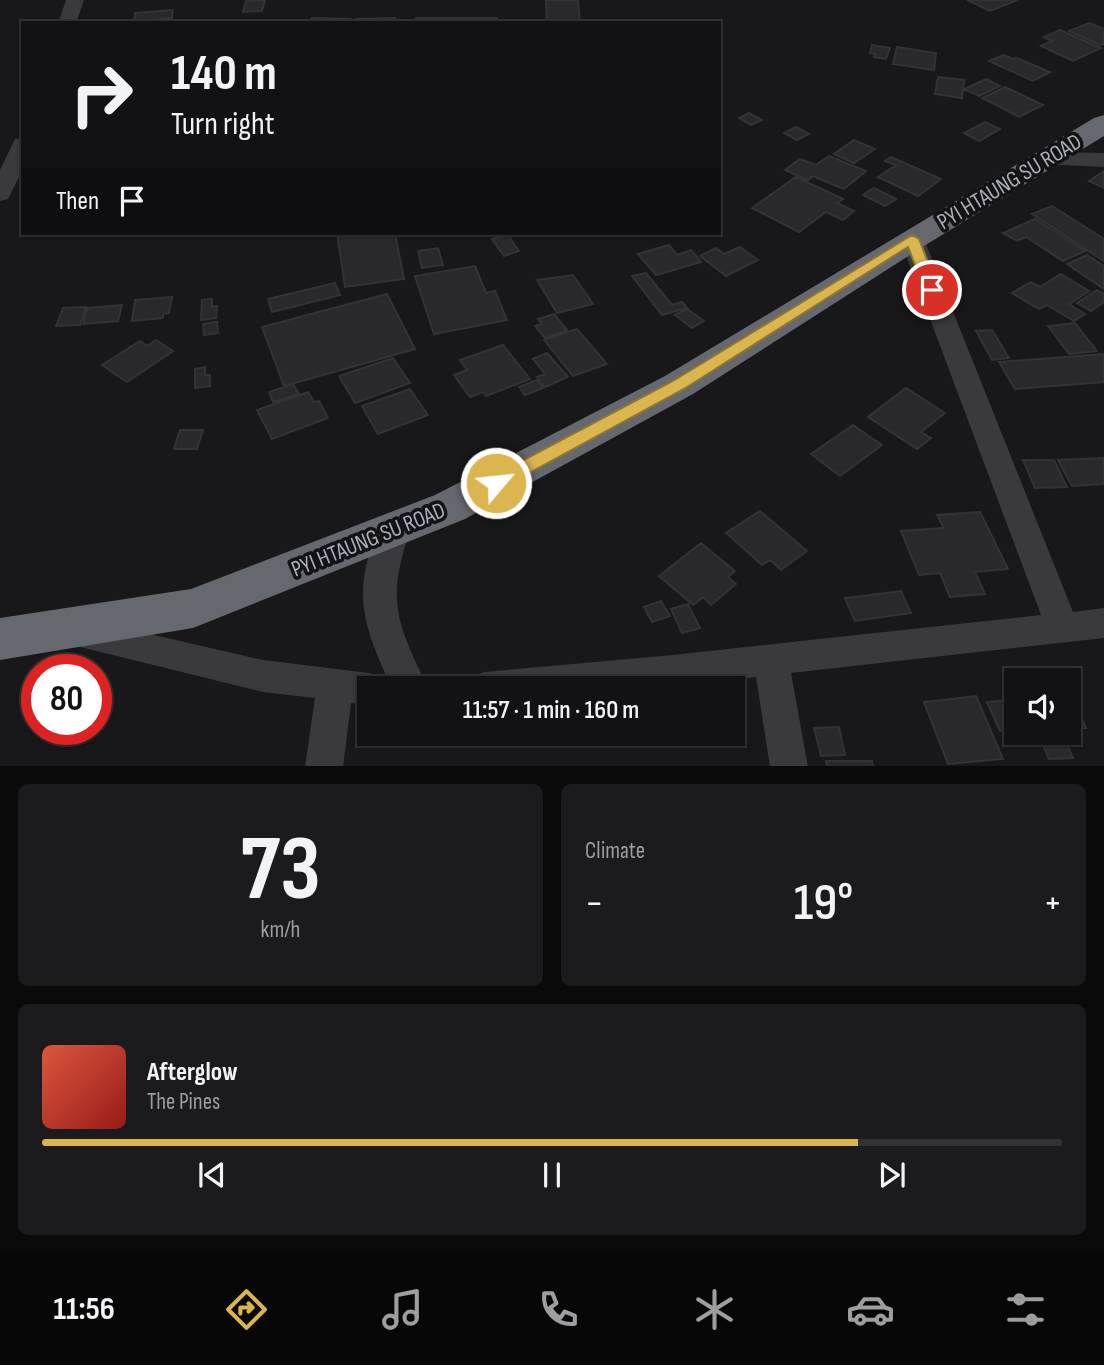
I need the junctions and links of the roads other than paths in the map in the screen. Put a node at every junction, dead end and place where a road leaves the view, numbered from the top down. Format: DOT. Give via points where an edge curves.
graph roads {
  1 [pos="75,0"];
  2 [pos="68,21"];
  3 [pos="1104,124"];
  4 [pos="21,148"];
  5 [pos="1049,159"];
  6 [pos="1104,160"];
  7 [pos="0,194"];
  8 [pos="912,239"];
  9 [pos="395,529"];
  10 [pos="1104,623"];
  11 [pos="1062,626"];
  12 [pos="65,629"];
  13 [pos="0,639"];
  14 [pos="771,659"];
  15 [pos="404,676"];
  16 [pos="603,676"];
  17 [pos="352,687"];
  18 [pos="324,766"];
  19 [pos="789,766"];
  1 -- 2 [label="street"];
  3 -- 5 [label="highway, PYI HTAUNG SU ROAD"];
  4 -- 7 [label="street"];
  5 -- 6 [label="street"];
  5 -- 8 [label="highway, PYI HTAUNG SU ROAD"];
  8 -- 9 [label="highway, PYI HTAUNG SU ROAD" via="679,385 450,507"];
  8 -- 11 [label="street"];
  9 -- 12 [label="highway, PYI HTAUNG SU ROAD" via="193,608"];
  9 -- 15 [label="street" via="376,596 385,637"];
  10 -- 11 [label="street"];
  11 -- 14 [label="street"];
  12 -- 13 [label="highway, PYI HTAUNG SU ROAD"];
  12 -- 17 [label="street" via="263,676"];
  14 -- 16 [label="street"];
  14 -- 19 [label="street"];
  17 -- 18 [label="street"];
}
